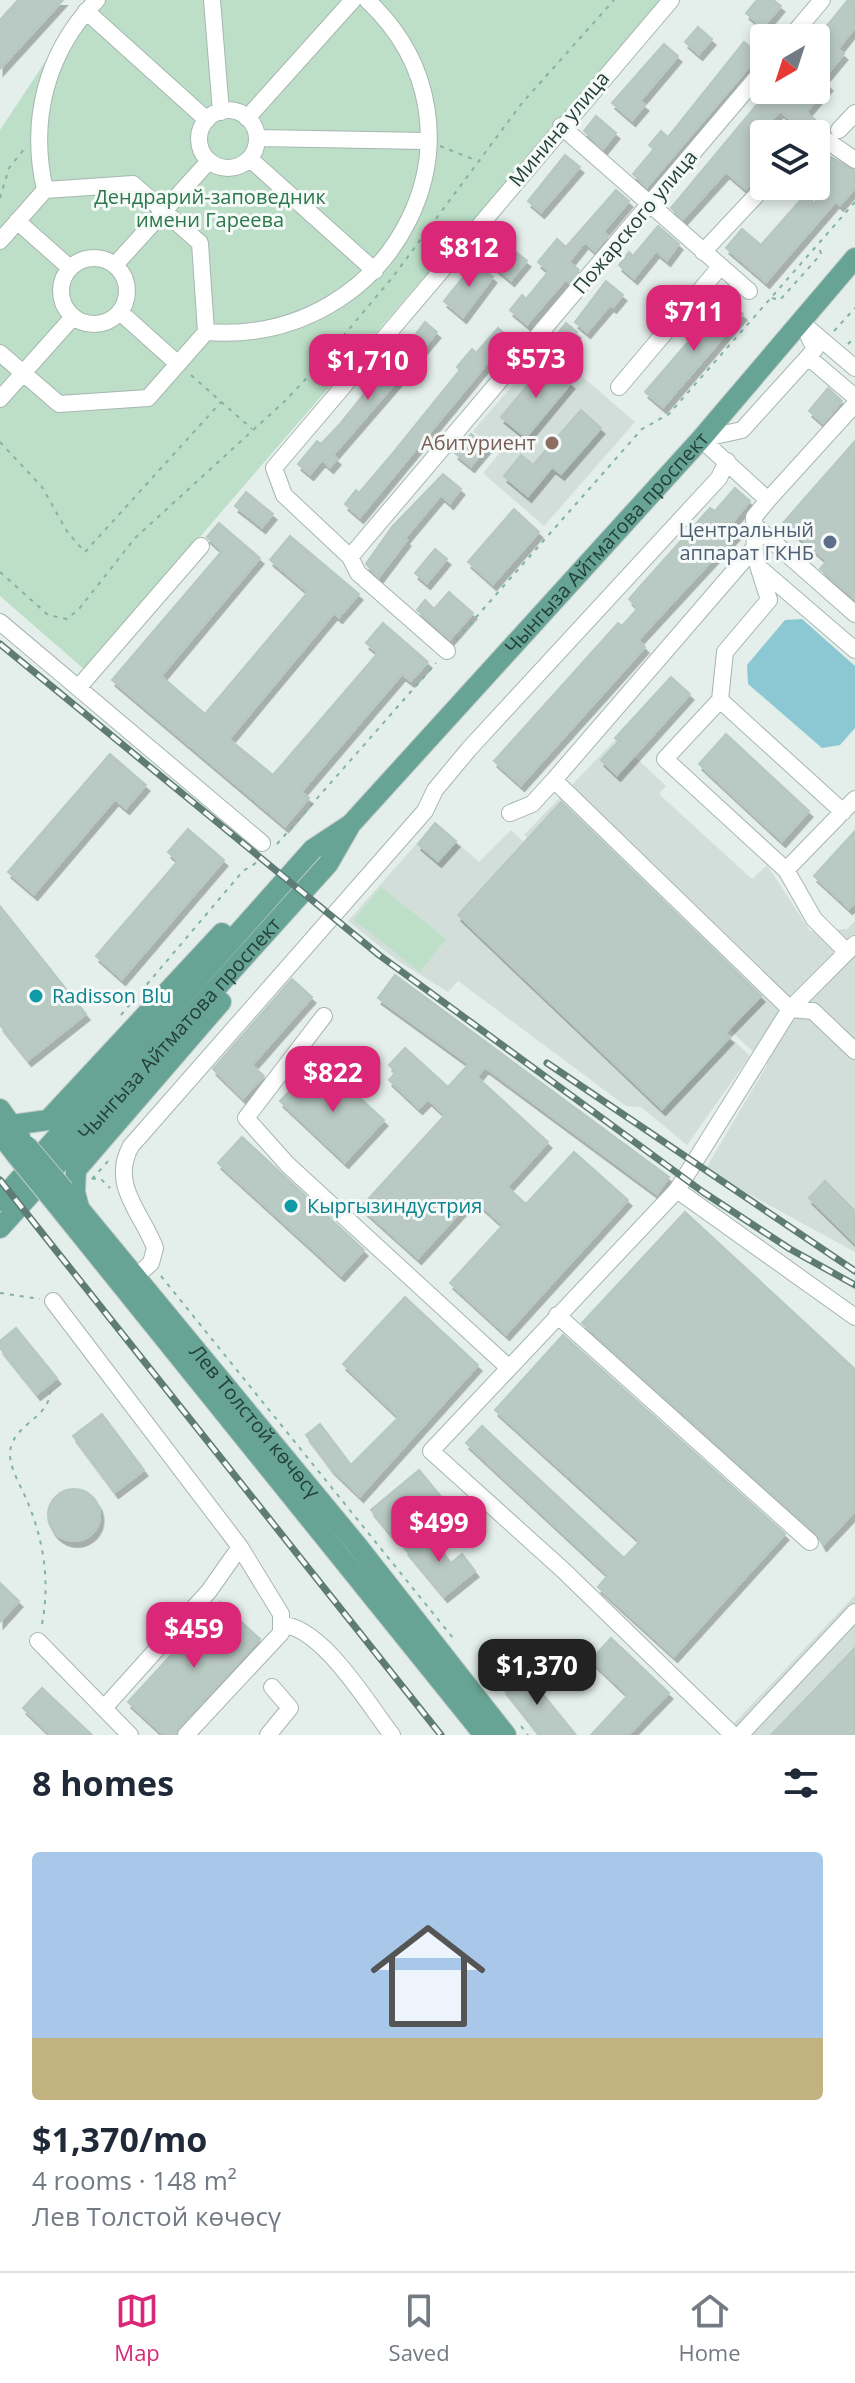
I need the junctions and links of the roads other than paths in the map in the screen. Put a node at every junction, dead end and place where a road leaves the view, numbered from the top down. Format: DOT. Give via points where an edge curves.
graph roads {
  1 [pos="212,0"];
  2 [pos="353,0"];
  3 [pos="367,0"];
  4 [pos="671,0"];
  5 [pos="822,0"];
  6 [pos="91,5"];
  7 [pos="802,24"];
  8 [pos="750,86"];
  9 [pos="855,113"];
  10 [pos="214,116"];
  11 [pos="247,118"];
  12 [pos="561,126"];
  13 [pos="839,130"];
  14 [pos="257,138"];
  15 [pos="426,141"];
  16 [pos="830,143"];
  17 [pos="250,159"];
  18 [pos="855,160"];
  19 [pos="209,161"];
  20 [pos="45,190"];
  21 [pos="752,200"];
  22 [pos="650,204"];
  23 [pos="164,211"];
  24 [pos="17,221"];
  25 [pos="0,241"];
  26 [pos="703,252"];
  27 [pos="855,258"];
  28 [pos="115,265"];
  29 [pos="720,267"];
  30 [pos="70,268"];
  31 [pos="375,271"];
  32 [pos="749,291"];
  33 [pos="120,312"];
  34 [pos="73,317"];
  35 [pos="802,323"];
  36 [pos="206,332"];
  37 [pos="0,353"];
  38 [pos="808,357"];
  39 [pos="178,364"];
  40 [pos="855,368"];
  41 [pos="23,373"];
  42 [pos="619,387"];
  43 [pos="855,397"];
  44 [pos="0,399"];
  45 [pos="855,404"];
  46 [pos="701,439"];
  47 [pos="727,461"];
  48 [pos="768,500"];
  49 [pos="754,525"];
  50 [pos="201,546"];
  51 [pos="755,547"];
  52 [pos="350,557"];
  53 [pos="762,570"];
  54 [pos="855,614"];
  55 [pos="0,622"];
  56 [pos="855,650"];
  57 [pos="447,651"];
  58 [pos="78,688"];
  59 [pos="720,700"];
  60 [pos="554,780"];
  61 [pos="849,806"];
  62 [pos="510,813"];
  63 [pos="262,843"];
  64 [pos="786,870"];
  65 [pos="278,903"];
  66 [pos="851,948"];
  67 [pos="790,1009"];
  68 [pos="324,1016"];
  69 [pos="855,1051"];
  70 [pos="4,1123"];
  71 [pos="677,1190"];
  72 [pos="58,1195"];
  73 [pos="0,1201"];
  74 [pos="80,1211"];
  75 [pos="0,1228"];
  76 [pos="135,1277"];
  77 [pos="53,1301"];
  78 [pos="557,1315"];
  79 [pos="855,1317"];
  80 [pos="508,1367"];
  81 [pos="810,1542"];
  82 [pos="240,1547"];
  83 [pos="852,1620"];
  84 [pos="281,1625"];
  85 [pos="38,1641"];
  86 [pos="272,1687"];
  87 [pos="104,1708"];
  88 [pos="513,1729"];
  89 [pos="130,1735"];
  90 [pos="186,1735"];
  91 [pos="268,1735"];
  92 [pos="392,1735"];
  93 [pos="484,1735"];
  94 [pos="733,1735"];
  95 [pos="740,1735"];
  1 -- 10 [label="street"];
  2 -- 11 [label="street"];
  3 -- 15 [label="street" via="395,35 412,68 423,104"];
  4 -- 12 [label="street, Минина улица"];
  5 -- 7 [label="street"];
  6 -- 10 [label="street"];
  6 -- 20 [label="street" via="64,42 48,77 38,137"];
  8 -- 22 [label="street, Пожарского улица"];
  9 -- 13 [label="street"];
  10 -- 11 [label="street" via="239,113"];
  10 -- 19 [label="street" via="200,136"];
  11 -- 14 [label="street"];
  12 -- 22 [label="street"];
  12 -- 52 [label="street, Минина улица" via="274,468 284,495"];
  14 -- 15 [label="street"];
  14 -- 17 [label="street"];
  15 -- 31 [label="street" via="413,211"];
  16 -- 18 [label="street"];
  17 -- 19 [label="street" via="230,168"];
  17 -- 31 [label="street"];
  19 -- 23 [label="street"];
  20 -- 23 [label="street" via="133,184"];
  20 -- 24 [label="street"];
  21 -- 26 [label="street"];
  22 -- 26 [label="street"];
  22 -- 52 [label="street, Пожарского улица"];
  23 -- 28 [label="street"];
  23 -- 36 [label="street" via="200,243"];
  24 -- 25 [label="street"];
  24 -- 30 [label="street"];
  26 -- 29 [label="street"];
  27 -- 35 [label="main road, Чынгыза Айтматова проспект"];
  28 -- 30 [label="street" via="92,258"];
  28 -- 33 [label="street" via="128,288"];
  29 -- 32 [label="street"];
  29 -- 42 [label="street"];
  30 -- 34 [label="street" via="61,293"];
  31 -- 36 [label="street" via="344,299 288,325 248,333"];
  33 -- 34 [label="street" via="98,325"];
  33 -- 39 [label="street"];
  34 -- 41 [label="street"];
  35 -- 38 [label="street" via="815,349"];
  35 -- 40 [label="street"];
  35 -- 46 [label="main road, Чынгыза Айтматова проспект"];
  36 -- 39 [label="street"];
  37 -- 41 [label="street"];
  38 -- 43 [label="street"];
  38 -- 46 [label="street" via="742,430"];
  39 -- 41 [label="street" via="148,398 59,404"];
  41 -- 44 [label="street"];
  45 -- 48 [label="street"];
  46 -- 47 [label="street"];
  46 -- 65 [label="main road, Чынгыза Айтматова проспект" via="351,824 328,864"];
  47 -- 48 [label="street"];
  47 -- 76 [label="street" via="719,478 469,749 425,811 131,1146 123,1163 124,1181 155,1248 151,1263"];
  48 -- 49 [label="street"];
  49 -- 51 [label="street"];
  49 -- 54 [label="street"];
  50 -- 58 [label="street"];
  51 -- 53 [label="street"];
  51 -- 60 [label="street"];
  52 -- 57 [label="street, Минина улица" via="358,573"];
  53 -- 56 [label="street"];
  53 -- 59 [label="street" via="769,600 725,652"];
  55 -- 58 [label="street"];
  58 -- 63 [label="street"];
  59 -- 61 [label="street"];
  59 -- 64 [label="street" via="665,759"];
  60 -- 62 [label="street" via="532,804"];
  60 -- 67 [label="street"];
  61 -- 64 [label="street"];
  64 -- 66 [label="street" via="814,919"];
  65 -- 70 [label="main road" via="240,916 200,953 48,1120"];
  65 -- 73 [label="main road, Чынгыза Айтматова проспект"];
  65 -- 74 [label="main road" via="270,942 76,1170"];
  65 -- 75 [label="main road, Чынгыза Айтматова проспект"];
  66 -- 67 [label="street"];
  67 -- 69 [label="street" via="813,1011"];
  67 -- 71 [label="street"];
  68 -- 80 [label="street" via="246,1118 288,1165"];
  70 -- 72 [label="main road, Лев Толстой көчөсү, bridge"];
  71 -- 78 [label="street"];
  71 -- 79 [label="street"];
  72 -- 74 [label="main road, Лев Толстой көчөсү"];
  72 -- 93 [label="main road, Лев Толстой көчөсү"];
  74 -- 76 [label="main road, Лев Толстой көчөсү"];
  76 -- 88 [label="main road, Лев Толстой көчөсү"];
  77 -- 82 [label="street"];
  78 -- 80 [label="street"];
  78 -- 81 [label="street"];
  80 -- 94 [label="street" via="431,1451"];
  82 -- 84 [label="street" via="281,1614"];
  82 -- 87 [label="street" via="209,1591"];
  83 -- 95 [label="street"];
  84 -- 90 [label="street" via="281,1633"];
  84 -- 92 [label="street" via="295,1625 317,1640"];
  85 -- 87 [label="street"];
  86 -- 91 [label="street" via="290,1708"];
  87 -- 89 [label="street"];
}
